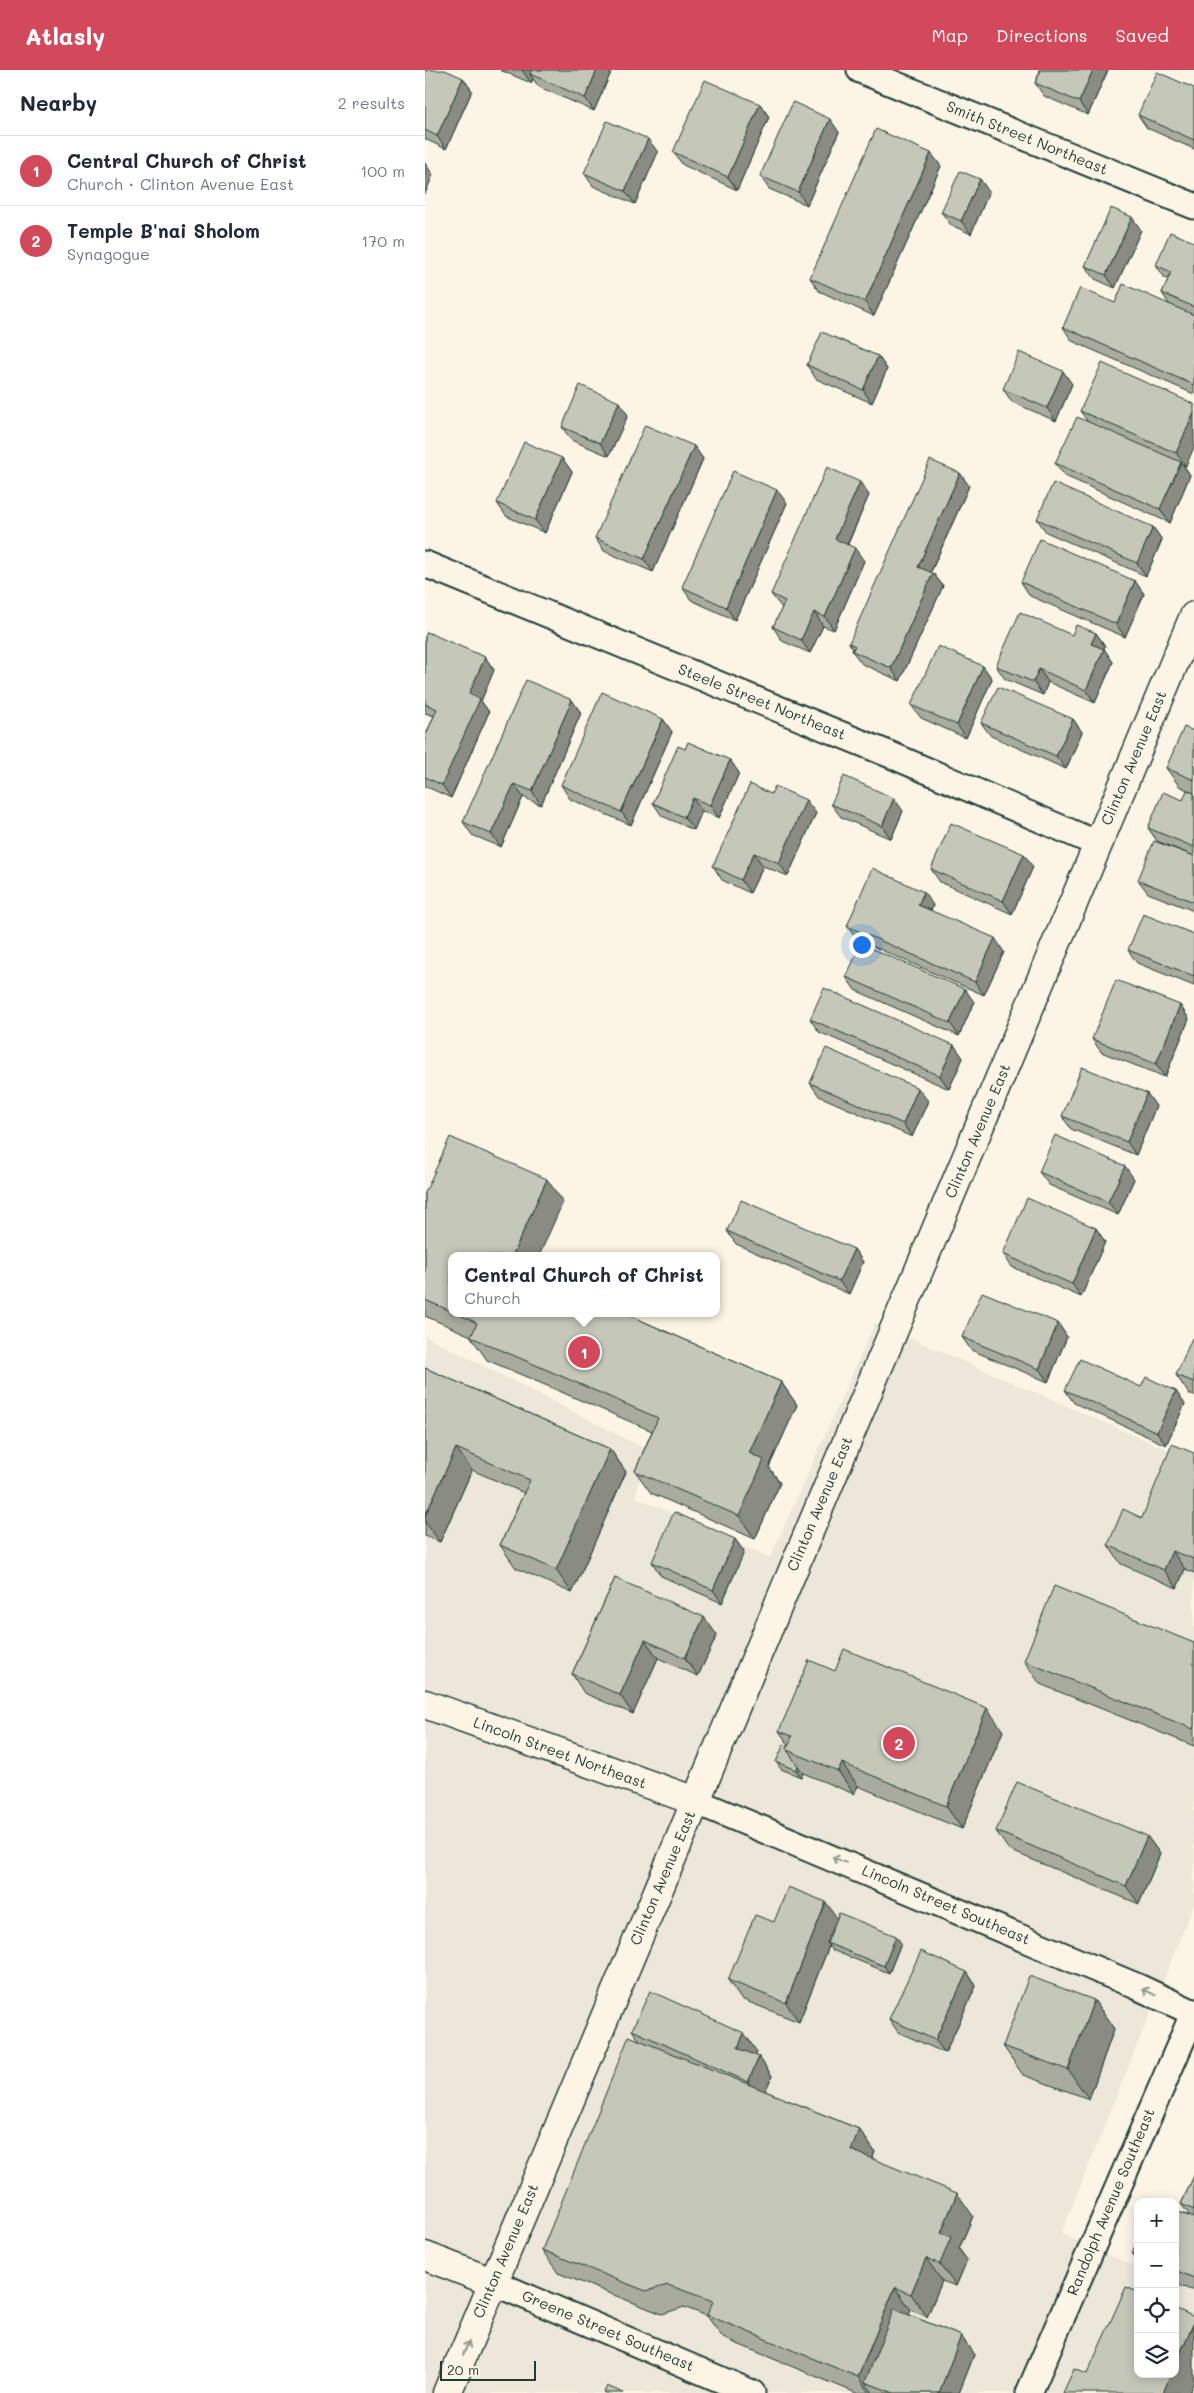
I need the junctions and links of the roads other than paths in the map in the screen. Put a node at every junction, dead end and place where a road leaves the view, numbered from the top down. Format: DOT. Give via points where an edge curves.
graph roads {
  1 [pos="861,70"];
  2 [pos="1194,206"];
  3 [pos="425,564"];
  4 [pos="1194,616"];
  5 [pos="1098,844"];
  6 [pos="425,1704"];
  7 [pos="695,1801"];
  8 [pos="1194,2013"];
  9 [pos="425,2256"];
  10 [pos="492,2282"];
  11 [pos="447,2393"];
  12 [pos="752,2393"];
  13 [pos="1029,2393"];
  1 -- 2 [label="street, Smith Street Northeast"];
  3 -- 5 [label="street, Steele Street Northeast" via="891,755"];
  4 -- 5 [label="street, Clinton Avenue East"];
  5 -- 7 [label="street, Clinton Avenue East"];
  6 -- 7 [label="street, Lincoln Street Northeast"];
  8 -- 7 [label="street, Lincoln Street Southeast, one-way"];
  7 -- 10 [label="street, Clinton Avenue East"];
  8 -- 13 [label="street, Randolph Avenue Southeast"];
  9 -- 10 [label="street"];
  11 -- 10 [label="street, Clinton Avenue East, one-way"];
  10 -- 12 [label="street, Greene Street Southeast"];
}
